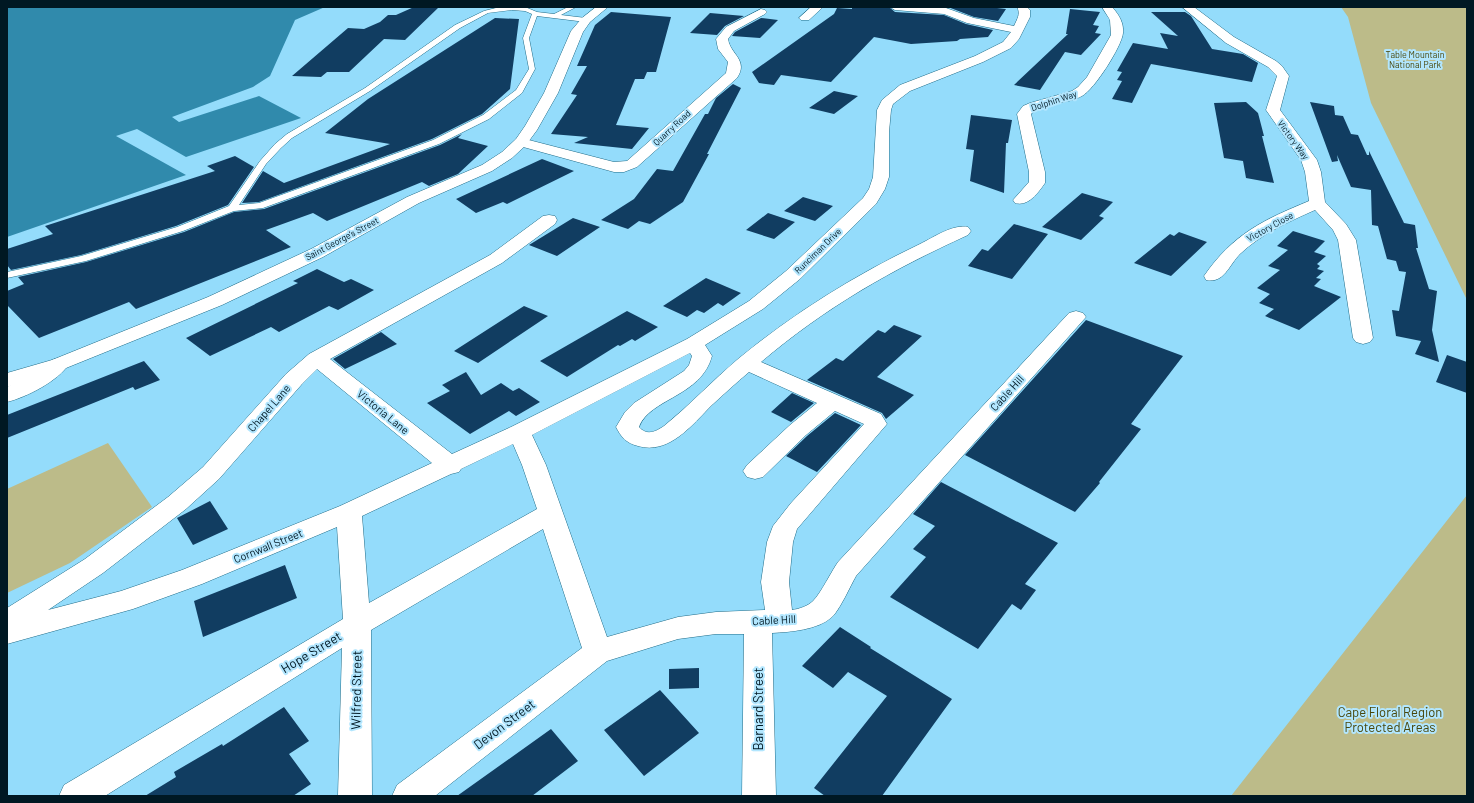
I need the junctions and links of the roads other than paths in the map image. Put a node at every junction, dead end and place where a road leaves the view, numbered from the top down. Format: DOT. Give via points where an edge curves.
graph roads {
  1 [pos="573,7"];
  2 [pos="602,7"];
  3 [pos="818,7"];
  4 [pos="895,7"];
  5 [pos="1022,7"];
  6 [pos="1107,7"];
  7 [pos="1187,7"];
  8 [pos="760,12"];
  9 [pos="535,14"];
  10 [pos="554,16"];
  11 [pos="806,18"];
  12 [pos="586,20"];
  13 [pos="1018,30"];
  14 [pos="520,142"];
  15 [pos="1020,200"];
  16 [pos="1317,203"];
  17 [pos="232,208"];
  18 [pos="548,220"];
  19 [pos="962,231"];
  20 [pos="7,276"];
  21 [pos="1213,276"];
  22 [pos="1076,317"];
  23 [pos="1363,338"];
  24 [pos="694,343"];
  25 [pos="316,358"];
  26 [pos="746,363"];
  27 [pos="59,364"];
  28 [pos="7,380"];
  29 [pos="7,395"];
  30 [pos="833,401"];
  31 [pos="519,432"];
  32 [pos="451,466"];
  33 [pos="755,471"];
  34 [pos="349,512"];
  35 [pos="550,513"];
  36 [pos="769,621"];
  37 [pos="7,622"];
  38 [pos="357,624"];
  39 [pos="7,632"];
  40 [pos="598,652"];
  41 [pos="755,792"];
  42 [pos="76,796"];
  43 [pos="355,796"];
  44 [pos="409,796"];
  1 -- 10 [label="lane"];
  2 -- 12 [label="street, Saint George's Street"];
  3 -- 11 [label="street"];
  4 -- 13 [label="street" via="946,11 972,21"];
  5 -- 13 [label="street, Runciman Drive" via="1024,17"];
  6 -- 15 [label="street, Dolphin Way" via="1115,17 1117,35 1083,90 1068,98 1030,108 1024,114 1037,172 1037,183"];
  7 -- 16 [label="street, Victory Way" via="1220,33 1278,69 1283,76 1273,110 1309,160"];
  8 -- 14 [label="street, Quarry Road" via="730,29 722,39 724,48 735,61 732,75 632,164 614,167"];
  9 -- 10 [label="lane"];
  9 -- 17 [label="lane" via="524,8 502,8 463,24 376,84 286,138 264,161"];
  9 -- 17 [label="lane" via="526,38 532,69 518,91 486,117 436,142 374,166 260,206"];
  10 -- 12 [label="lane"];
  12 -- 14 [label="street, Saint George's Street" via="577,31 532,127"];
  13 -- 24 [label="street, Runciman Drive" via="1007,45 994,53 905,88 891,98 884,110 881,177 870,201 793,275 756,305"];
  14 -- 27 [label="street, Saint George's Street" via="507,155 487,168 413,200 317,253 202,307"];
  16 -- 21 [label="street, Victory Close" via="1245,240 1233,250"];
  16 -- 23 [label="street" via="1340,228 1347,240"];
  17 -- 20 [label="lane" via="180,229 83,259"];
  18 -- 25 [label="street, Chapel Lane" via="496,260"];
  19 -- 26 [label="street" via="888,265 851,286"];
  22 -- 36 [label="street, Cable Hill" via="847,569 823,609 811,616 794,620"];
  24 -- 26 [label="street" via="702,356 696,372 638,410 627,427 635,437 645,441 665,435"];
  24 -- 31 [label="street, Runciman Drive"];
  25 -- 32 [label="street, Victoria Lane"];
  25 -- 37 [label="street, Chapel Lane" via="294,379 212,473 94,566"];
  26 -- 30 [label="street"];
  27 -- 28 [label="street, Saint George's Street"];
  27 -- 29 [label="street" via="42,378"];
  30 -- 33 [label="street"];
  30 -- 36 [label="street, Barnard Street" via="873,419 876,424 786,526 780,542"];
  31 -- 32 [label="street, Cornwall Street"];
  31 -- 35 [label="street" via="534,465"];
  32 -- 34 [label="street, Cornwall Street"];
  34 -- 38 [label="street, Wilfred Street"];
  34 -- 39 [label="street, Cornwall Street" via="192,577 123,601"];
  35 -- 38 [label="street, Hope Street"];
  35 -- 40 [label="street"];
  36 -- 40 [label="street, Cable Hill" via="716,623 678,628"];
  36 -- 41 [label="street, Barnard Street"];
  38 -- 42 [label="street, Hope Street"];
  38 -- 43 [label="street, Wilfred Street"];
  40 -- 44 [label="street, Devon Street"];
}
